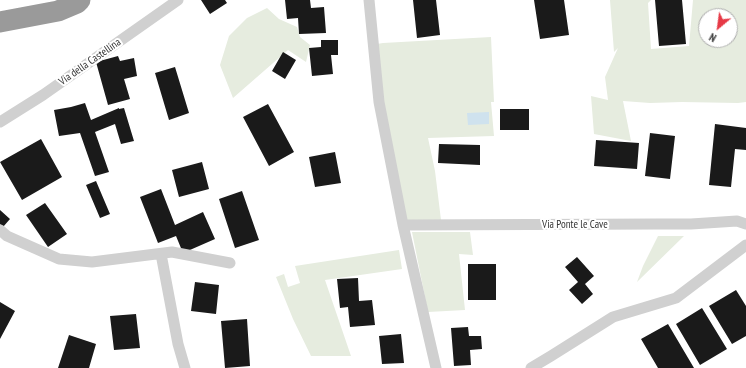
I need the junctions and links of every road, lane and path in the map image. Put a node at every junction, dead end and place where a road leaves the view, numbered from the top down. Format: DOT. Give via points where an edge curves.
graph roads {
  1 [pos="80,0"];
  2 [pos="178,0"];
  3 [pos="369,0"];
  4 [pos="63,5"];
  5 [pos="0,22"];
  6 [pos="0,122"];
  7 [pos="746,224"];
  8 [pos="403,225"];
  9 [pos="0,230"];
  10 [pos="746,245"];
  11 [pos="161,254"];
  12 [pos="230,264"];
  13 [pos="185,368"];
  14 [pos="436,368"];
  15 [pos="531,368"];
  1 -- 4 [label="highway"];
  2 -- 6 [label="street, Via della Castellina" via="43,95"];
  3 -- 8 [label="street" via="379,102"];
  4 -- 5 [label="highway"];
  7 -- 8 [label="street, Via Ponte le Cave" via="737,221 691,224"];
  8 -- 14 [label="street"];
  9 -- 11 [label="street" via="7,236 59,259 92,262"];
  10 -- 15 [label="street" via="676,298 613,317"];
  11 -- 12 [label="street" via="172,252"];
  11 -- 13 [label="street"];
}
